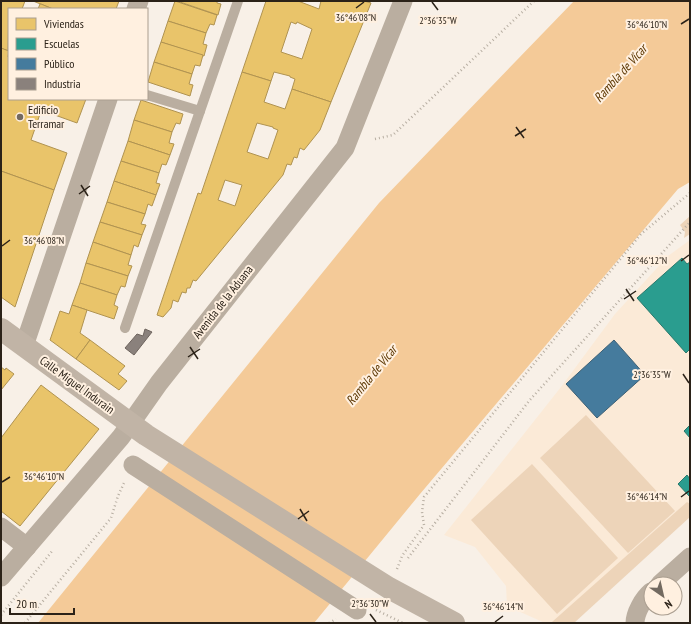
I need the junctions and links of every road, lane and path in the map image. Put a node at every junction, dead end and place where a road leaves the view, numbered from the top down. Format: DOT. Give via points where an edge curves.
graph roads {
  1 [pos="238,1"];
  2 [pos="403,1"];
  3 [pos="534,1"];
  4 [pos="148,95"];
  5 [pos="108,100"];
  6 [pos="200,111"];
  7 [pos="375,139"];
  8 [pos="690,193"];
  9 [pos="690,222"];
  10 [pos="125,328"];
  11 [pos="1,329"];
  12 [pos="24,346"];
  13 [pos="130,423"];
  14 [pos="133,465"];
  15 [pos="1,526"];
  16 [pos="27,547"];
  17 [pos="408,558"];
  18 [pos="690,558"];
  19 [pos="669,576"];
  20 [pos="1,577"];
  21 [pos="389,588"];
  22 [pos="643,602"];
  23 [pos="366,609"];
  24 [pos="25,623"];
  25 [pos="403,623"];
  26 [pos="454,623"];
  27 [pos="635,623"];
  1 -- 6 [label="lane"];
  2 -- 13 [label="street, Avenida de la Aduana" via="345,148"];
  3 -- 7 [label="path" via="393,135"];
  4 -- 6 [label="lane"];
  5 -- 12 [label="street"];
  6 -- 10 [label="lane"];
  8 -- 21 [label="path" via="641,234 424,497 424,525 402,556"];
  9 -- 17 [label="path" via="529,401"];
  11 -- 12 [label="street, Calle Miguel Indurain"];
  12 -- 13 [label="street, Calle Miguel Indurain"];
  13 -- 16 [label="street, Avenida de la Aduana" via="121,437"];
  13 -- 21 [label="street, Calle Miguel Indurain"];
  14 -- 23 [label="street"];
  14 -- 24 [label="path" via="111,518"];
  15 -- 16 [label="street"];
  16 -- 20 [label="street, Avenida de la Aduana"];
  18 -- 19 [label="street"];
  21 -- 26 [label="street, Calle Miguel Indurain"];
  22 -- 27 [label="street" via="635,617"];
  23 -- 25 [label="path"];
}
